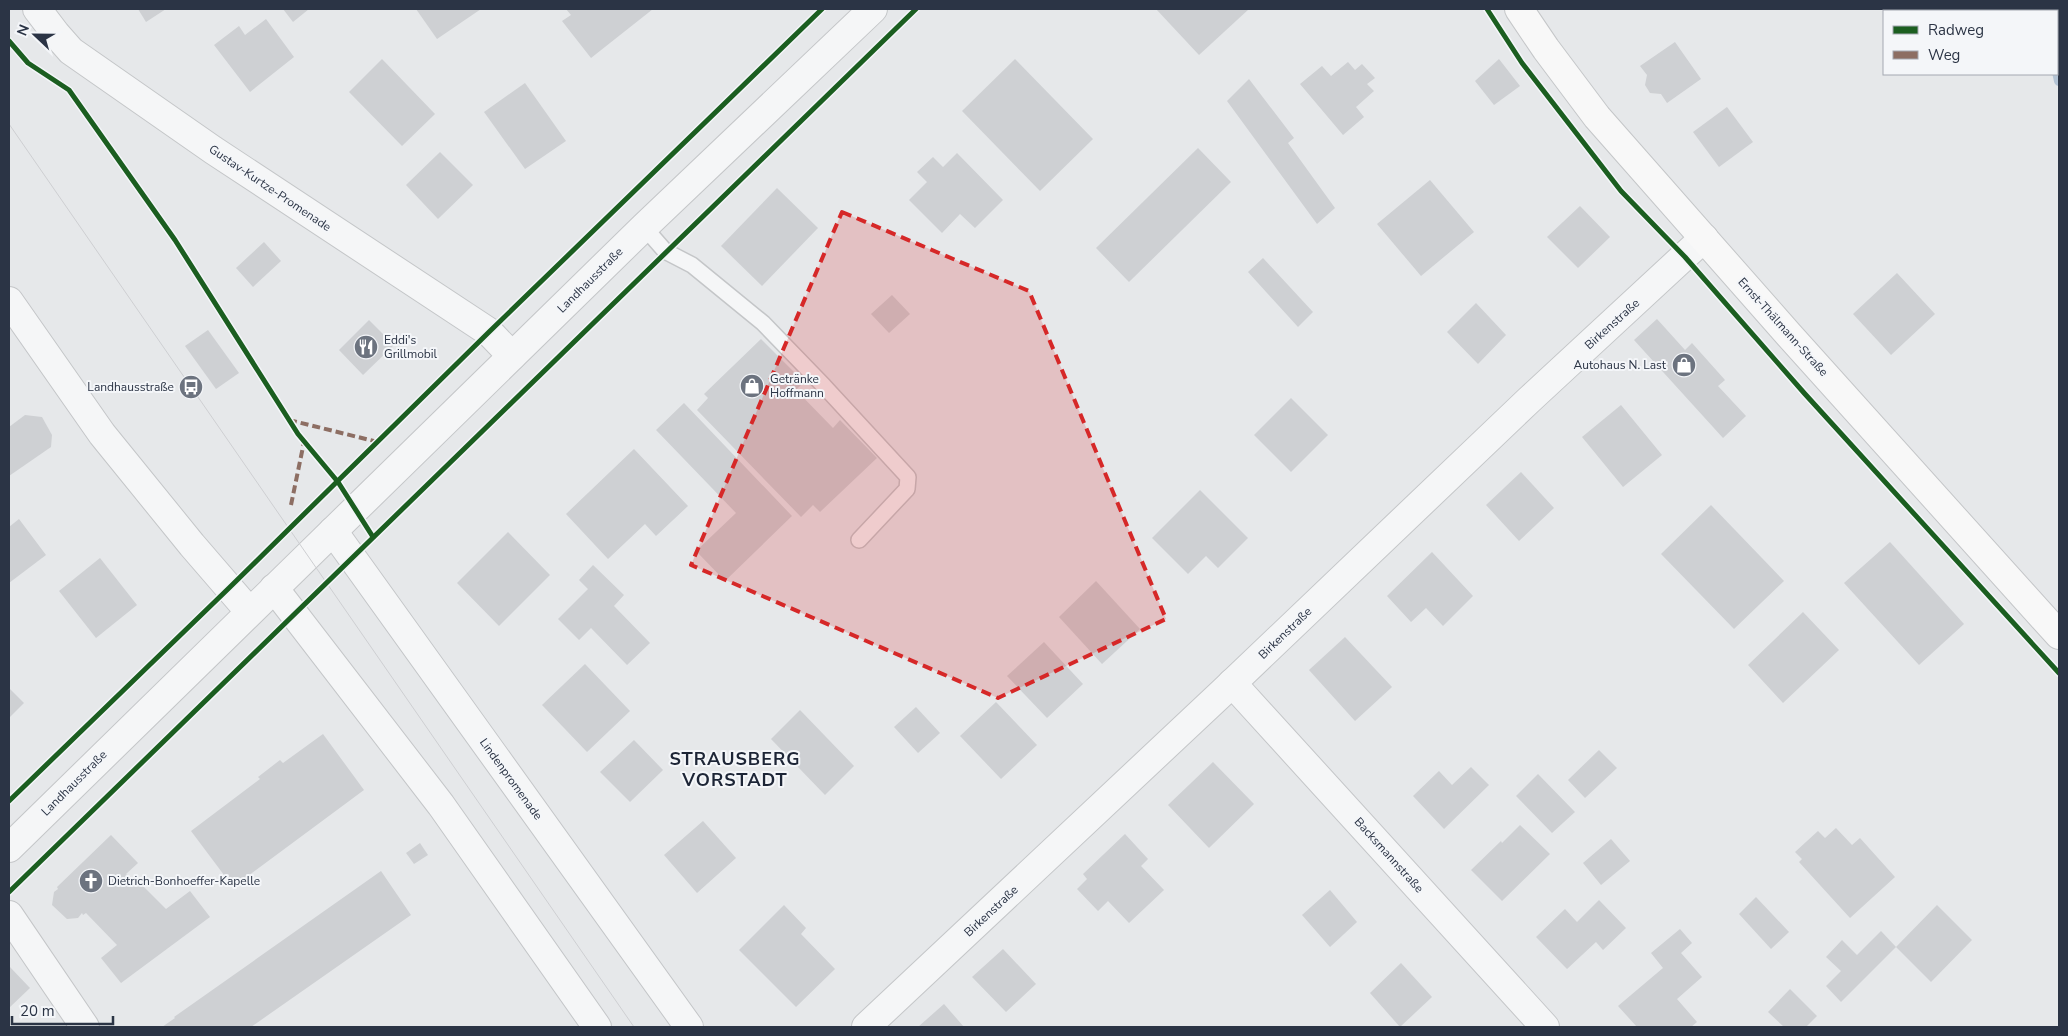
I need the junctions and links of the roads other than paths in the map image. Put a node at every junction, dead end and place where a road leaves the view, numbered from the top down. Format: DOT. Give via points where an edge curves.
graph roads {
  1 [pos="38,9"];
  2 [pos="873,9"];
  3 [pos="1519,9"];
  4 [pos="644,227"];
  5 [pos="1704,238"];
  6 [pos="9,301"];
  7 [pos="512,356"];
  8 [pos="333,531"];
  9 [pos="859,540"];
  10 [pos="274,588"];
  11 [pos="249,611"];
  12 [pos="2059,634"];
  13 [pos="1232,683"];
  14 [pos="9,848"];
  15 [pos="9,914"];
  16 [pos="85,1027"];
  17 [pos="597,1027"];
  18 [pos="689,1027"];
  19 [pos="866,1027"];
  20 [pos="1545,1027"];
  1 -- 7 [label="street, Gustav-Kurtze-Promenade" via="71,51 213,150 489,332"];
  2 -- 4 [label="street, Landhausstraße"];
  3 -- 5 [label="main road, Ernst-Thälmann-Straße" via="1596,116"];
  4 -- 7 [label="street, Landhausstraße"];
  4 -- 9 [label="lane" via="665,251 692,265 762,323 908,477 907,489"];
  5 -- 12 [label="main road, Ernst-Thälmann-Straße"];
  5 -- 13 [label="street, Birkenstraße"];
  6 -- 11 [label="street" via="102,434"];
  7 -- 8 [label="street, Landhausstraße"];
  8 -- 10 [label="street, Landhausstraße"];
  8 -- 18 [label="street, Lindenpromenade"];
  10 -- 11 [label="street, Landhausstraße"];
  10 -- 17 [label="street" via="441,805"];
  11 -- 14 [label="street, Landhausstraße"];
  13 -- 19 [label="street, Birkenstraße"];
  13 -- 20 [label="street, Backsmannstraße"];
  15 -- 16 [label="street"];
}
